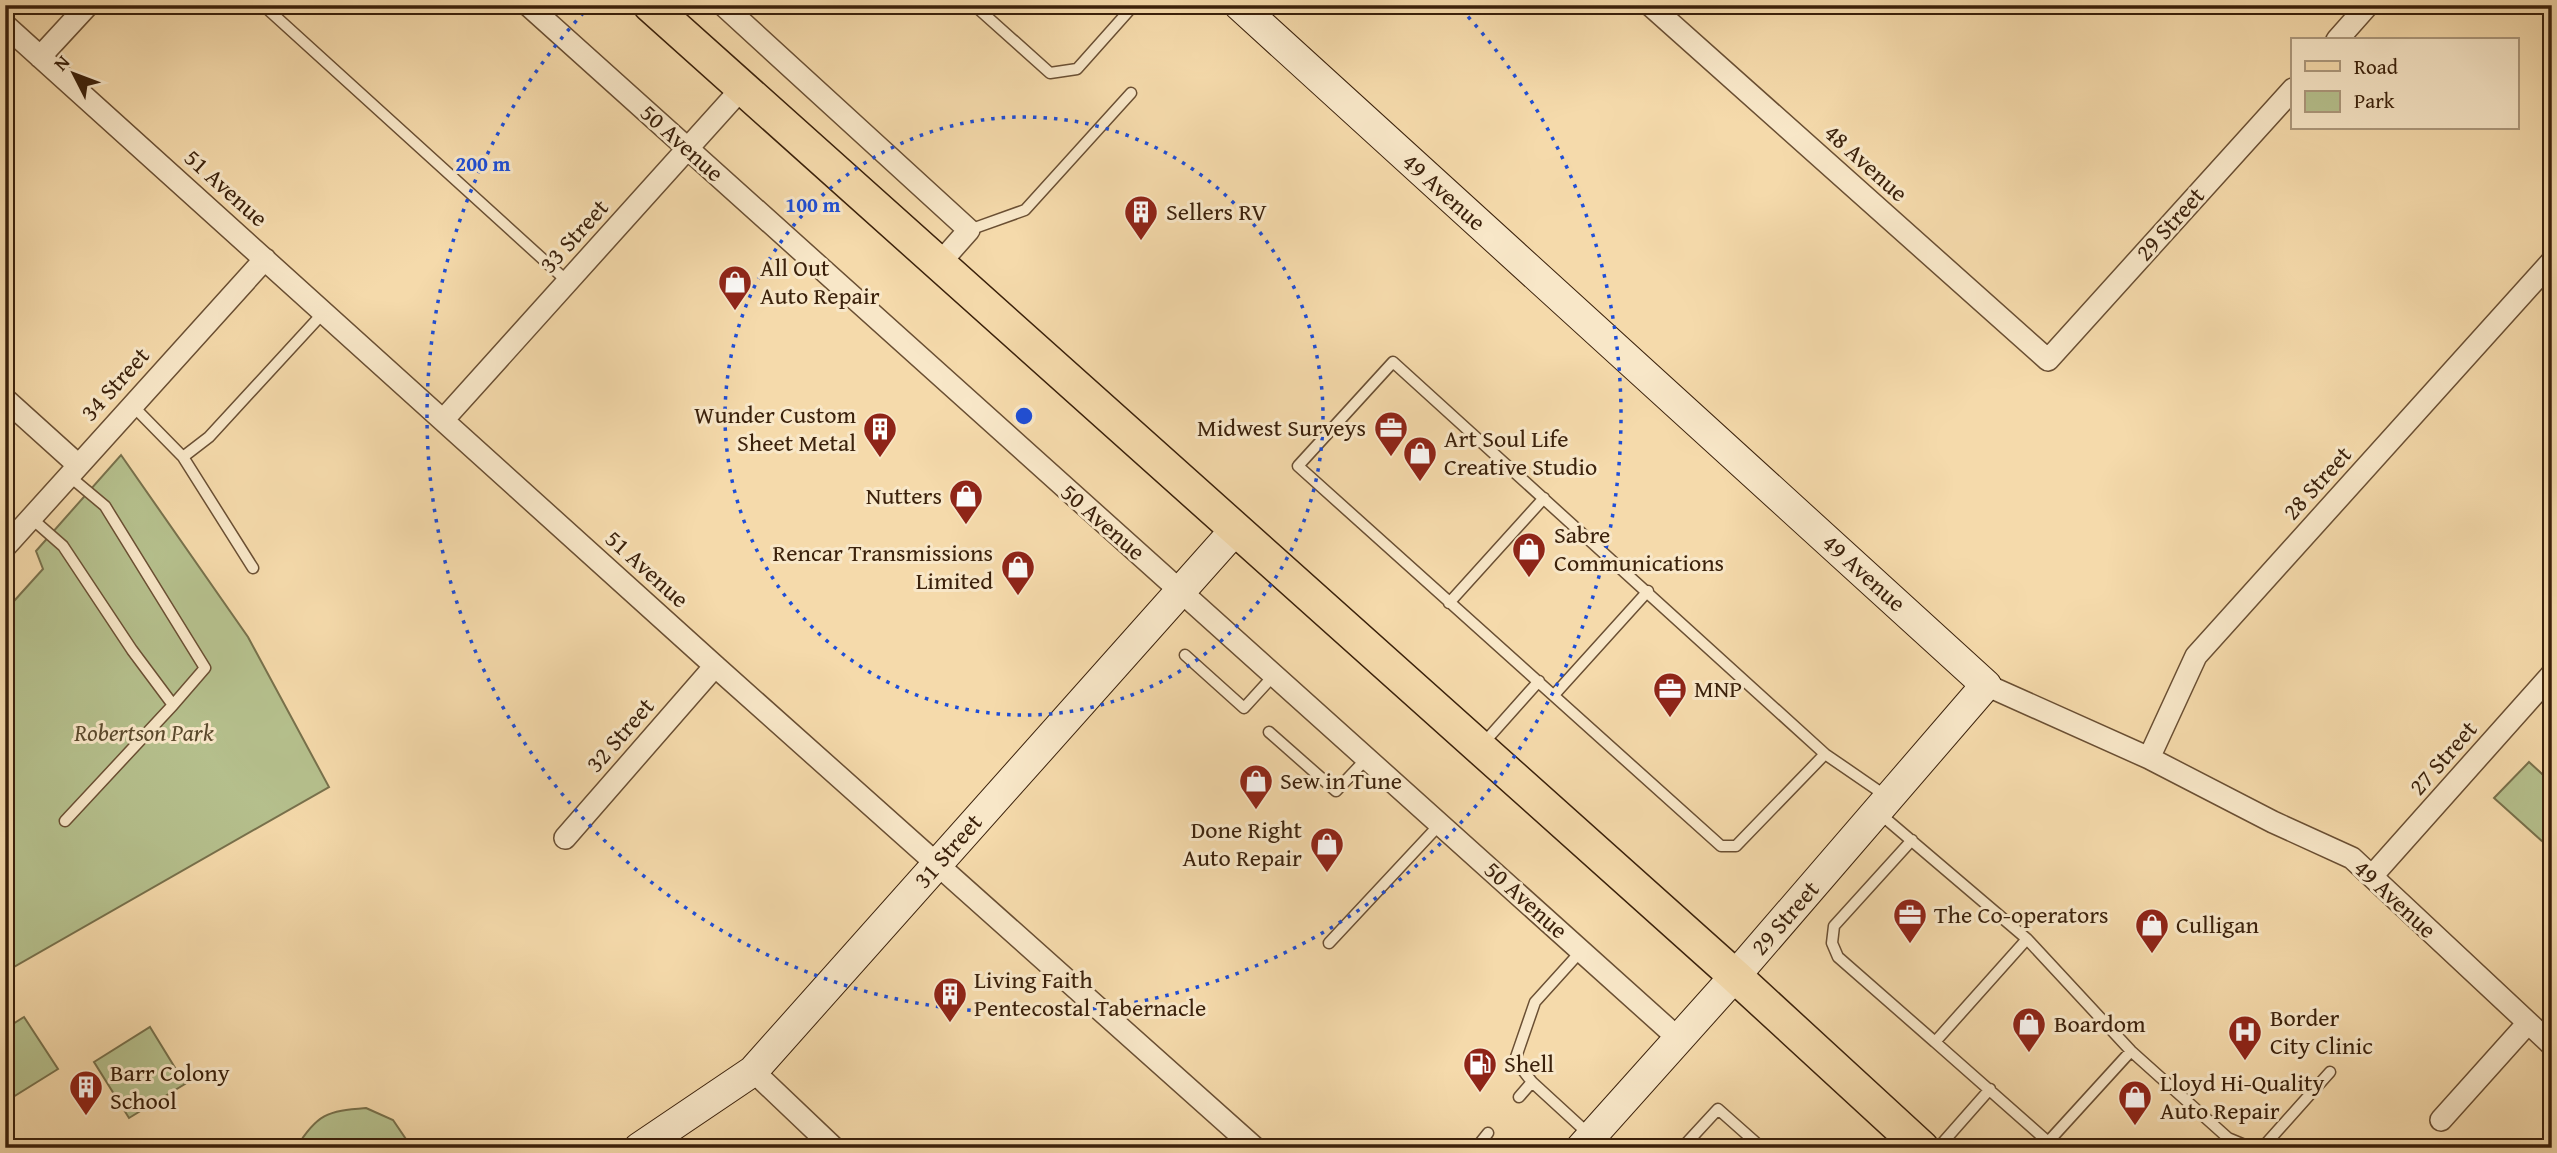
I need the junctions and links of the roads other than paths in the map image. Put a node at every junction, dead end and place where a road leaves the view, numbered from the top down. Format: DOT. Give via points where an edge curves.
graph roads {
  1 [pos="88,5"];
  2 [pos="263,5"];
  3 [pos="528,5"];
  4 [pos="650,5"];
  5 [pos="723,5"];
  6 [pos="974,5"];
  7 [pos="1134,5"];
  8 [pos="1239,5"];
  9 [pos="1650,5"];
  10 [pos="2368,5"];
  11 [pos="5,25"];
  12 [pos="2339,38"];
  13 [pos="40,57"];
  14 [pos="743,87"];
  15 [pos="2291,91"];
  16 [pos="1131,93"];
  17 [pos="688,149"];
  18 [pos="969,230"];
  19 [pos="265,259"];
  20 [pos="2552,261"];
  21 [pos="939,264"];
  22 [pos="568,282"];
  23 [pos="324,312"];
  24 [pos="2048,360"];
  25 [pos="5,399"];
  26 [pos="131,404"];
  27 [pos="444,419"];
  28 [pos="183,457"];
  29 [pos="72,469"];
  30 [pos="1544,498"];
  31 [pos="30,517"];
  32 [pos="1235,530"];
  33 [pos="5,547"];
  34 [pos="253,568"];
  35 [pos="1180,590"];
  36 [pos="1648,592"];
  37 [pos="1449,603"];
  38 [pos="1185,655"];
  39 [pos="715,666"];
  40 [pos="2552,674"];
  41 [pos="1274,675"];
  42 [pos="1539,681"];
  43 [pos="1986,685"];
  44 [pos="1554,695"];
  45 [pos="173,705"];
  46 [pos="1269,732"];
  47 [pos="1480,748"];
  48 [pos="1825,754"];
  49 [pos="1368,757"];
  50 [pos="2149,758"];
  51 [pos="1883,805"];
  52 [pos="65,821"];
  53 [pos="1441,822"];
  54 [pos="565,838"];
  55 [pos="1912,840"];
  56 [pos="938,862"];
  57 [pos="2372,876"];
  58 [pos="2027,939"];
  59 [pos="1329,943"];
  60 [pos="1582,950"];
  61 [pos="1735,976"];
  62 [pos="2528,1023"];
  63 [pos="1679,1039"];
  64 [pos="1935,1042"];
  65 [pos="2552,1045"];
  66 [pos="2131,1051"];
  67 [pos="753,1071"];
  68 [pos="2330,1072"];
  69 [pos="1532,1082"];
  70 [pos="1990,1090"];
  71 [pos="1519,1097"];
  72 [pos="2441,1119"];
  73 [pos="1488,1133"];
  74 [pos="2228,1138"];
  75 [pos="1592,1144"];
  76 [pos="2052,1145"];
  77 [pos="639,1148"];
  78 [pos="834,1148"];
  79 [pos="1255,1148"];
  80 [pos="1483,1148"];
  81 [pos="1682,1148"];
  82 [pos="1762,1148"];
  83 [pos="1922,1148"];
  84 [pos="1938,1148"];
  85 [pos="2219,1148"];
  86 [pos="2252,1148"];
  87 [pos="2262,1148"];
  1 -- 13 [label="street"];
  2 -- 22 [label="lane"];
  3 -- 17 [label="street, 50 Avenue"];
  4 -- 14 [label="main road"];
  5 -- 18 [label="street"];
  6 -- 7 [label="lane" via="1050,73 1077,69"];
  8 -- 43 [label="street, 49 Avenue"];
  9 -- 24 [label="street, 48 Avenue"];
  10 -- 12 [label="street"];
  11 -- 13 [label="street, 51 Avenue"];
  13 -- 19 [label="street, 51 Avenue"];
  14 -- 17 [label="street, 33 Street"];
  14 -- 21 [label="main road"];
  15 -- 24 [label="street, 29 Street"];
  16 -- 18 [label="lane" via="1025,210"];
  17 -- 22 [label="street, 33 Street"];
  17 -- 35 [label="street, 50 Avenue"];
  18 -- 21 [label="street"];
  19 -- 23 [label="street, 51 Avenue"];
  19 -- 26 [label="street, 34 Street"];
  20 -- 50 [label="street, 28 Street" via="2196,656"];
  21 -- 32 [label="main road"];
  22 -- 27 [label="street, 33 Street"];
  23 -- 27 [label="street, 51 Avenue"];
  23 -- 28 [label="lane" via="209,437"];
  25 -- 29 [label="street"];
  26 -- 28 [label="lane"];
  26 -- 29 [label="street, 34 Street"];
  27 -- 39 [label="street, 51 Avenue"];
  28 -- 34 [label="lane"];
  29 -- 31 [label="street, 34 Street"];
  29 -- 45 [label="lane" via="105,506 205,668"];
  30 -- 36 [label="lane"];
  30 -- 37 [label="lane"];
  30 -- 37 [label="lane" via="1393,362 1316,446 1298,466"];
  31 -- 33 [label="street, 34 Street"];
  31 -- 45 [label="lane" via="64,546"];
  32 -- 35 [label="street, 31 Street"];
  32 -- 47 [label="main road"];
  35 -- 41 [label="street, 50 Avenue"];
  35 -- 56 [label="street, 31 Street"];
  36 -- 44 [label="lane"];
  36 -- 48 [label="lane"];
  37 -- 42 [label="lane"];
  38 -- 41 [label="lane" via="1244,708"];
  39 -- 54 [label="street, 32 Street"];
  39 -- 56 [label="street, 51 Avenue"];
  40 -- 57 [label="street, 27 Street"];
  41 -- 49 [label="street, 50 Avenue"];
  42 -- 44 [label="lane"];
  42 -- 47 [label="lane"];
  43 -- 50 [label="street, 49 Avenue"];
  43 -- 51 [label="street, 29 Street"];
  44 -- 48 [label="lane" via="1721,846 1737,846 1746,839"];
  45 -- 52 [label="lane"];
  46 -- 49 [label="lane" via="1336,792"];
  47 -- 61 [label="main road"];
  48 -- 51 [label="lane"];
  49 -- 53 [label="street, 50 Avenue"];
  50 -- 57 [label="street, 49 Avenue" via="2352,858"];
  51 -- 55 [label="lane"];
  51 -- 61 [label="street, 29 Street"];
  53 -- 59 [label="lane"];
  53 -- 60 [label="street, 50 Avenue"];
  55 -- 58 [label="lane"];
  55 -- 64 [label="lane" via="1834,926 1832,943 1838,957"];
  56 -- 67 [label="street, 31 Street"];
  56 -- 79 [label="street, 51 Avenue"];
  57 -- 62 [label="street, 49 Avenue"];
  58 -- 64 [label="lane"];
  58 -- 66 [label="lane"];
  60 -- 63 [label="street, 50 Avenue"];
  60 -- 69 [label="lane" via="1535,1002 1515,1060"];
  61 -- 63 [label="street, 29 Street"];
  61 -- 83 [label="main road"];
  62 -- 65 [label="street, 49 Avenue"];
  62 -- 72 [label="street"];
  63 -- 75 [label="street, 29 Street"];
  64 -- 70 [label="lane"];
  66 -- 74 [label="lane"];
  66 -- 76 [label="lane"];
  67 -- 77 [label="street, 31 Street"];
  67 -- 78 [label="street"];
  68 -- 87 [label="lane"];
  69 -- 71 [label="lane"];
  69 -- 75 [label="lane"];
  70 -- 76 [label="lane"];
  70 -- 84 [label="lane"];
  73 -- 80 [label="lane" via="1480,1143"];
  74 -- 85 [label="lane"];
  74 -- 86 [label="lane"];
  81 -- 82 [label="lane" via="1718,1109"];
}
